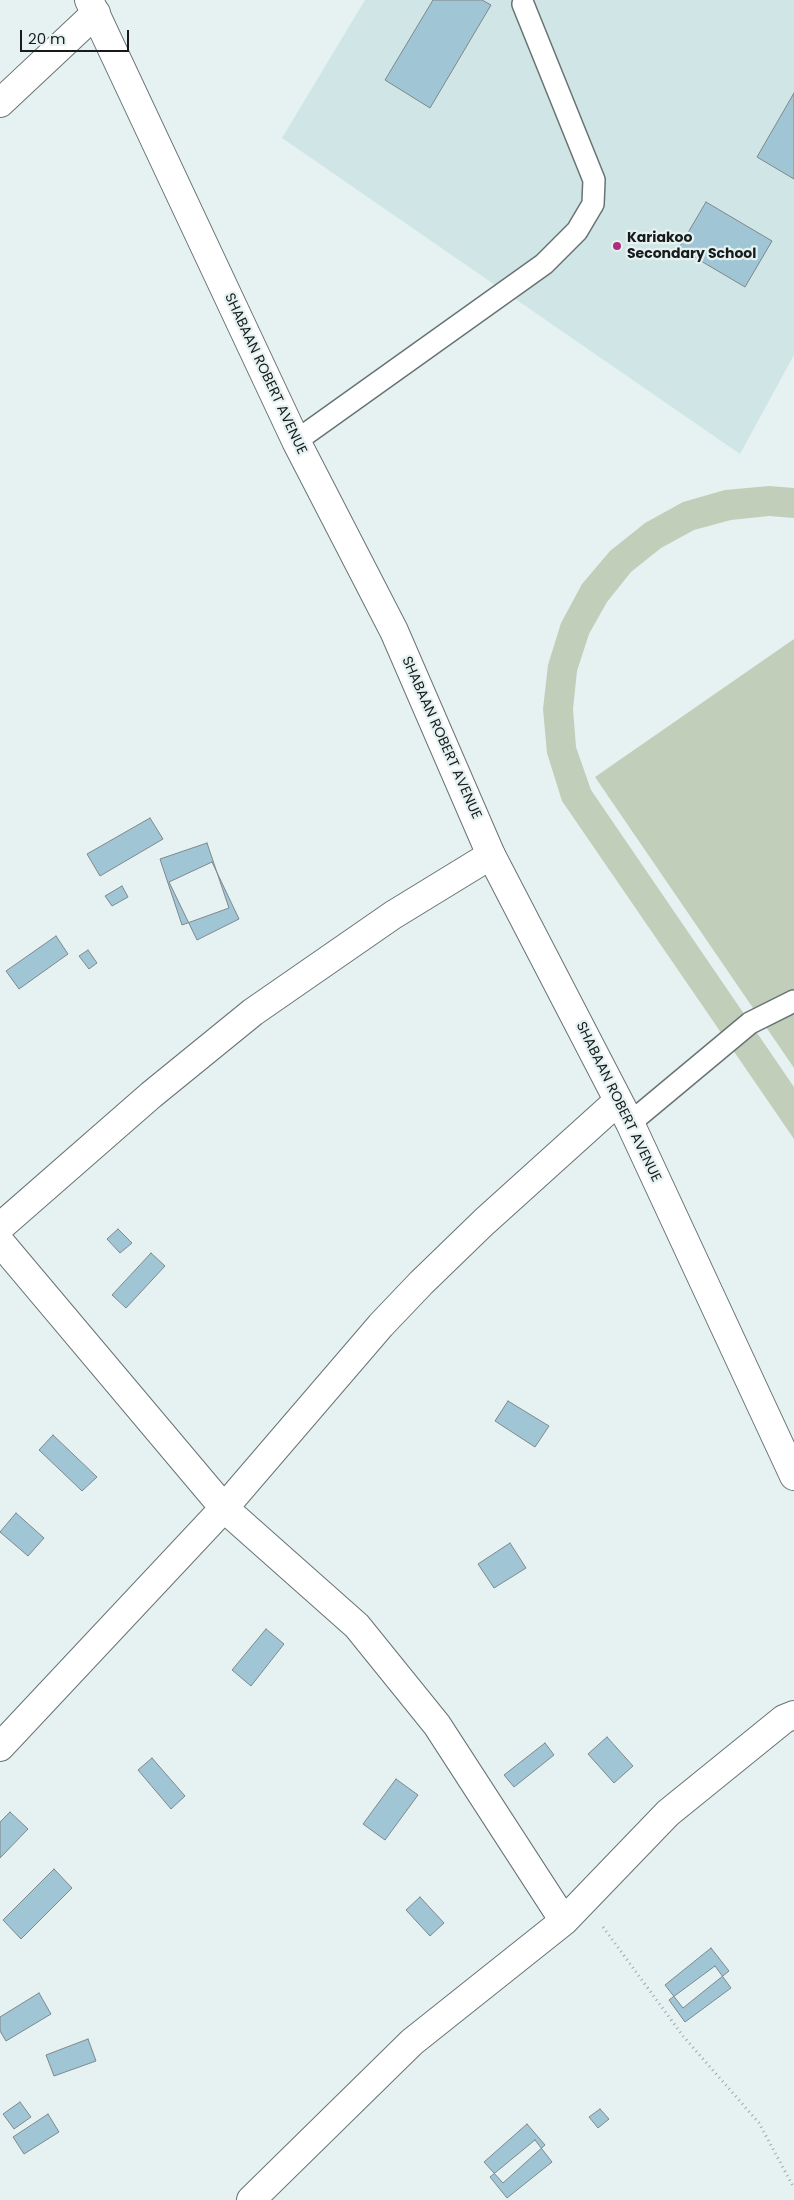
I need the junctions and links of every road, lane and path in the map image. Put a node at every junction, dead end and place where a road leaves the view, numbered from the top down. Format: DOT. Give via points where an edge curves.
graph roads {
  1 [pos="522,4"];
  2 [pos="92,6"];
  3 [pos="0,103"];
  4 [pos="296,441"];
  5 [pos="491,855"];
  6 [pos="794,1001"];
  7 [pos="624,1112"];
  8 [pos="0,1227"];
  9 [pos="0,1242"];
  10 [pos="794,1476"];
  11 [pos="224,1508"];
  12 [pos="794,1715"];
  13 [pos="0,1747"];
  14 [pos="584,1900"];
  15 [pos="564,1921"];
  16 [pos="794,2188"];
  17 [pos="251,2200"];
  1 -- 4 [label="lane" via="594,180 594,204 577,231 544,264"];
  2 -- 3 [label="street"];
  2 -- 4 [label="street, SHABAAN ROBERT AVENUE"];
  4 -- 5 [label="street, SHABAAN ROBERT AVENUE" via="394,631"];
  5 -- 7 [label="street, SHABAAN ROBERT AVENUE"];
  5 -- 8 [label="street" via="393,915 253,1012 151,1095"];
  6 -- 7 [label="lane" via="750,1023"];
  7 -- 10 [label="street, SHABAAN ROBERT AVENUE"];
  7 -- 11 [label="street" via="484,1222 421,1283"];
  9 -- 11 [label="street"];
  11 -- 13 [label="street"];
  11 -- 15 [label="street" via="356,1626 437,1725"];
  12 -- 14 [label="street" via="784,1719 668,1814"];
  14 -- 15 [label="street"];
  14 -- 16 [label="path" via="683,2036 759,2123"];
  15 -- 17 [label="street" via="412,2042"];
}
